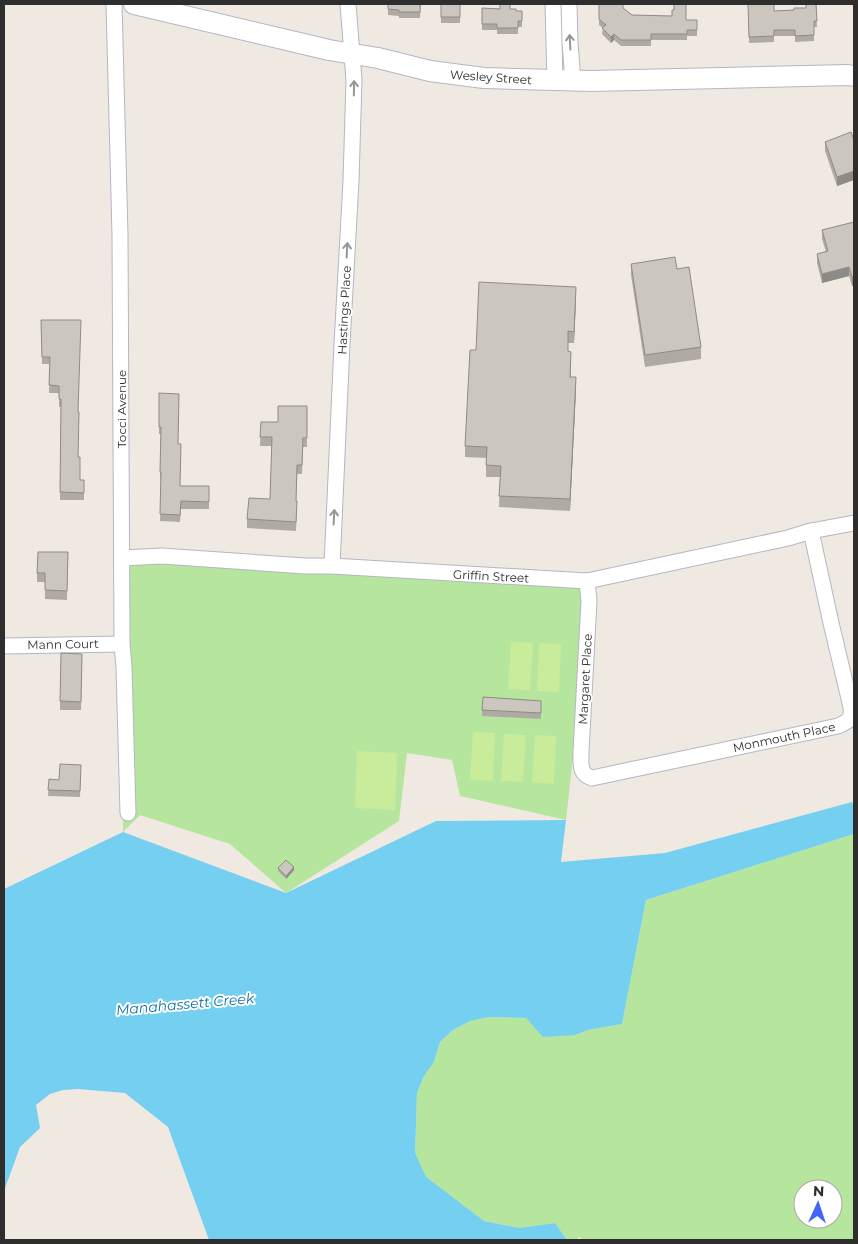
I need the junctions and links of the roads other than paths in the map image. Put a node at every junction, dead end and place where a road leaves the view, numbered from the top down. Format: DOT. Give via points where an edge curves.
graph roads {
  1 [pos="114,4"];
  2 [pos="134,4"];
  3 [pos="348,4"];
  4 [pos="553,4"];
  5 [pos="570,4"];
  6 [pos="159,7"];
  7 [pos="352,54"];
  8 [pos="854,76"];
  9 [pos="564,80"];
  10 [pos="854,523"];
  11 [pos="811,531"];
  12 [pos="122,558"];
  13 [pos="332,566"];
  14 [pos="587,581"];
  15 [pos="122,644"];
  16 [pos="4,646"];
  17 [pos="586,776"];
  18 [pos="128,813"];
  1 -- 12 [label="street, Tocci Avenue" via="120,235"];
  2 -- 6 [label="street, Wesley Street"];
  3 -- 7 [label="street, Hastings Place"];
  4 -- 9 [label="street"];
  9 -- 5 [label="street, one-way" via="570,43"];
  6 -- 7 [label="street, Wesley Street"];
  7 -- 9 [label="street, Wesley Street" via="451,75"];
  13 -- 7 [label="street, Hastings Place, one-way" via="351,172"];
  8 -- 9 [label="street, Wesley Street"];
  10 -- 11 [label="street, Griffin Street"];
  11 -- 14 [label="street, Griffin Street"];
  11 -- 17 [label="street, Monmouth Place" via="851,707 852,715 848,722 599,777"];
  12 -- 13 [label="street, Griffin Street" via="162,556"];
  12 -- 15 [label="street, Tocci Avenue"];
  13 -- 14 [label="street, Griffin Street"];
  14 -- 17 [label="street, Margaret Place" via="589,601 581,752"];
  15 -- 16 [label="street, Mann Court"];
  15 -- 18 [label="street, Tocci Avenue"];
}
